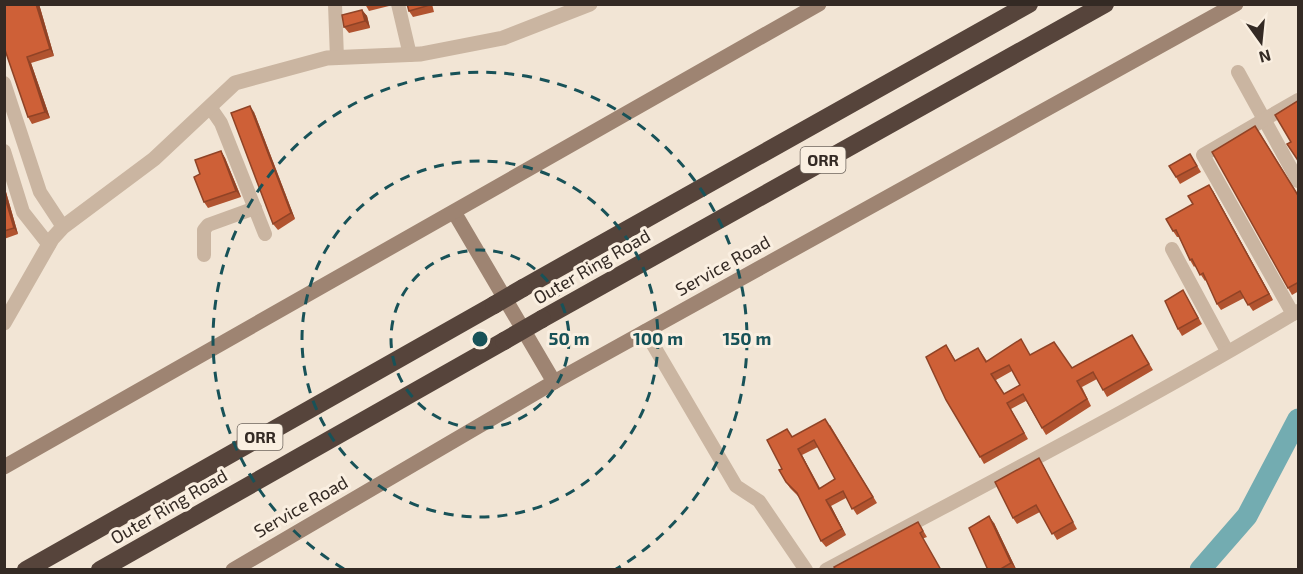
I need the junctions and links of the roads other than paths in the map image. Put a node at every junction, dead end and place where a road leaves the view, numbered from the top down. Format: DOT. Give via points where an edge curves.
graph roads {
  1 [pos="336,4"];
  2 [pos="398,4"];
  3 [pos="590,4"];
  4 [pos="819,4"];
  5 [pos="1029,4"];
  6 [pos="1105,4"];
  7 [pos="1236,4"];
  8 [pos="410,55"];
  9 [pos="337,58"];
  10 [pos="1238,72"];
  11 [pos="4,83"];
  12 [pos="1299,100"];
  13 [pos="210,107"];
  14 [pos="1265,120"];
  15 [pos="4,152"];
  16 [pos="1299,181"];
  17 [pos="255,208"];
  18 [pos="454,212"];
  19 [pos="63,227"];
  20 [pos="265,234"];
  21 [pos="49,245"];
  22 [pos="1172,249"];
  23 [pos="204,255"];
  24 [pos="1296,312"];
  25 [pos="4,323"];
  26 [pos="645,332"];
  27 [pos="1227,351"];
  28 [pos="554,382"];
  29 [pos="4,467"];
  30 [pos="26,570"];
  31 [pos="100,570"];
  32 [pos="233,570"];
  33 [pos="806,570"];
  34 [pos="826,570"];
  1 -- 9 [label="street"];
  2 -- 8 [label="street"];
  3 -- 8 [label="street" via="503,38"];
  4 -- 18 [label="main road"];
  5 -- 30 [label="highway, Outer Ring Road / ORR, bridge"];
  6 -- 31 [label="highway, Outer Ring Road / ORR, bridge"];
  7 -- 26 [label="main road, Service Road"];
  8 -- 9 [label="street"];
  9 -- 13 [label="street" via="235,83"];
  10 -- 14 [label="street"];
  11 -- 19 [label="street" via="40,192"];
  12 -- 14 [label="street"];
  13 -- 17 [label="street" via="221,123"];
  13 -- 19 [label="street" via="154,159"];
  14 -- 16 [label="street"];
  14 -- 24 [label="street" via="1203,155"];
  15 -- 21 [label="street" via="23,212"];
  17 -- 20 [label="street"];
  17 -- 23 [label="street" via="208,225 204,230"];
  18 -- 28 [label="main road"];
  18 -- 29 [label="main road"];
  19 -- 21 [label="street"];
  21 -- 25 [label="street"];
  22 -- 27 [label="street"];
  24 -- 27 [label="street"];
  26 -- 28 [label="main road, Service Road"];
  26 -- 33 [label="street" via="736,486 759,501"];
  27 -- 34 [label="street" via="1094,429"];
  28 -- 32 [label="main road, Service Road"];
}
